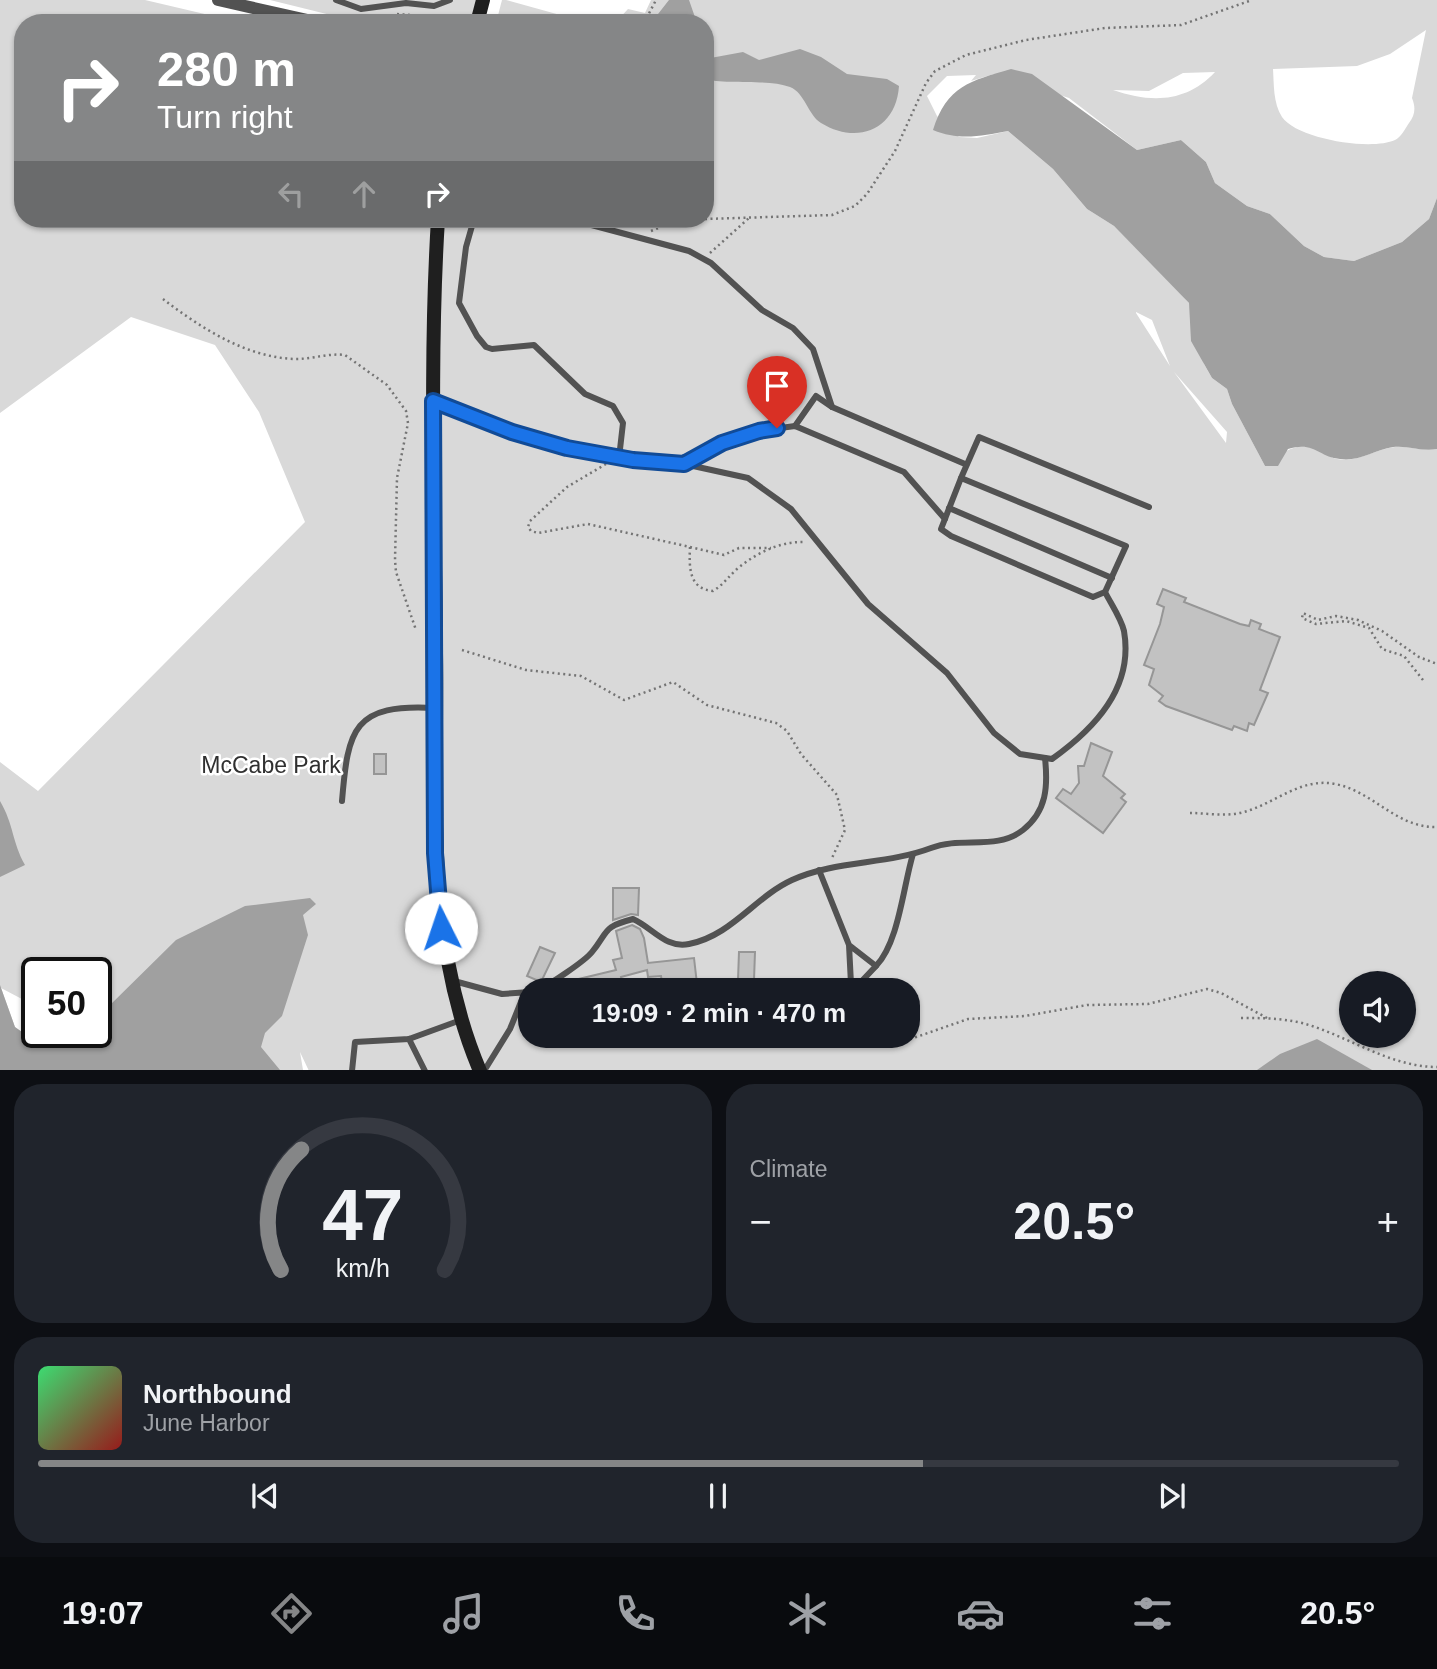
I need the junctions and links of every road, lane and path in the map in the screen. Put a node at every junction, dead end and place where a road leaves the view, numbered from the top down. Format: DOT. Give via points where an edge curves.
graph roads {
  1 [pos="218,0"];
  2 [pos="336,0"];
  3 [pos="450,0"];
  4 [pos="1252,0"];
  5 [pos="281,14"];
  6 [pos="749,218"];
  7 [pos="714,219"];
  8 [pos="438,228"];
  9 [pos="471,228"];
  10 [pos="606,228"];
  11 [pos="659,228"];
  12 [pos="639,236"];
  13 [pos="711,263"];
  14 [pos="163,299"];
  15 [pos="433,401"];
  16 [pos="832,407"];
  17 [pos="796,426"];
  18 [pos="618,458"];
  19 [pos="684,464"];
  20 [pos="965,464"];
  21 [pos="961,478"];
  22 [pos="1149,507"];
  23 [pos="949,508"];
  24 [pos="945,519"];
  25 [pos="818,542"];
  26 [pos="690,547"];
  27 [pos="771,548"];
  28 [pos="1112,578"];
  29 [pos="1105,592"];
  30 [pos="416,630"];
  31 [pos="462,650"];
  32 [pos="1437,664"];
  33 [pos="1423,680"];
  34 [pos="436,708"];
  35 [pos="1045,758"];
  36 [pos="342,801"];
  37 [pos="1190,813"];
  38 [pos="1437,827"];
  39 [pos="913,854"];
  40 [pos="828,864"];
  41 [pos="819,870"];
  42 [pos="849,945"];
  43 [pos="876,966"];
  44 [pos="555,978"];
  45 [pos="451,980"];
  46 [pos="518,993"];
  47 [pos="518,1012"];
  48 [pos="1241,1018"];
  49 [pos="1267,1018"];
  50 [pos="461,1020"];
  51 [pos="920,1036"];
  52 [pos="409,1039"];
  53 [pos="1437,1068"];
  54 [pos="352,1070"];
  55 [pos="425,1070"];
  56 [pos="482,1070"];
  1 -- 5 [label="street"];
  2 -- 3 [label="lane" via="360,9 406,3 434,6"];
  4 -- 6 [label="path" via="1181,25 1105,28 965,55 935,71 926,83 895,150 855,206 832,215"];
  6 -- 7 [label="path"];
  6 -- 13 [label="path" via="710,252"];
  8 -- 15 [label="main road"];
  9 -- 18 [label="lane" via="459,303 477,336 492,349 534,345 585,394 612,406 623,423"];
  10 -- 12 [label="lane"];
  11 -- 12 [label="path"];
  12 -- 13 [label="lane" via="689,251"];
  13 -- 16 [label="lane" via="813,349"];
  14 -- 30 [label="path" via="210,331 266,356 345,355 387,384 400,399 408,423 397,478 396,572"];
  15 -- 18 [label="lane" via="512,432"];
  15 -- 34 [label="main road"];
  16 -- 17 [label="lane" via="816,396"];
  16 -- 20 [label="lane"];
  17 -- 19 [label="lane" via="722,443"];
  17 -- 24 [label="lane" via="904,472"];
  18 -- 19 [label="lane"];
  18 -- 26 [label="path" via="568,486 530,521 531,531 588,524"];
  19 -- 25 [label="lane" via="748,478 791,509"];
  20 -- 21 [label="lane"];
  20 -- 22 [label="lane" via="979,437"];
  21 -- 23 [label="lane"];
  21 -- 28 [label="lane" via="1126,546"];
  23 -- 24 [label="lane"];
  23 -- 28 [label="lane"];
  24 -- 29 [label="lane" via="941,528 951,536 1093,597"];
  25 -- 27 [label="path" via="791,541"];
  25 -- 35 [label="lane" via="868,604 947,673 994,733 1020,754"];
  26 -- 27 [label="path" via="724,555 739,548"];
  26 -- 27 [label="path" via="694,582 702,590 713,591"];
  28 -- 29 [label="lane"];
  29 -- 35 [label="lane" via="1124,630 1124,665 1116,695 1089,730 1052,759"];
  31 -- 40 [label="path" via="526,670 582,676 624,699 673,682 707,705 776,723 837,795 845,830"];
  32 -- 33 [label="path" via="1358,620 1336,616 1318,620 1303,613 1302,618 1316,624 1336,620 1369,628 1382,649 1404,656"];
  34 -- 36 [label="lane" via="394,710 369,717 356,729 346,751"];
  34 -- 45 [label="main road" via="435,853"];
  35 -- 39 [label="lane" via="1048,788 1038,813 1023,830 1004,841 958,841"];
  37 -- 38 [label="path" via="1240,813 1300,787 1336,784 1406,822"];
  39 -- 41 [label="lane"];
  39 -- 43 [label="lane" via="892,940"];
  41 -- 42 [label="lane"];
  41 -- 44 [label="lane" via="779,887 717,935 690,944 674,946 633,919 616,923 599,938 593,952"];
  42 -- 43 [label="lane"];
  42 -- 43 [label="lane" via="851,984 867,977"];
  45 -- 46 [label="lane" via="502,994"];
  45 -- 50 [label="main road"];
  47 -- 56 [label="lane"];
  48 -- 49 [label="path"];
  49 -- 51 [label="path" via="1207,989 1148,1004 1087,1005 1025,1016 968,1019"];
  49 -- 53 [label="path" via="1318,1028 1404,1063"];
  50 -- 52 [label="lane"];
  50 -- 56 [label="main road"];
  52 -- 54 [label="lane" via="355,1042"];
  52 -- 55 [label="lane"];
}
